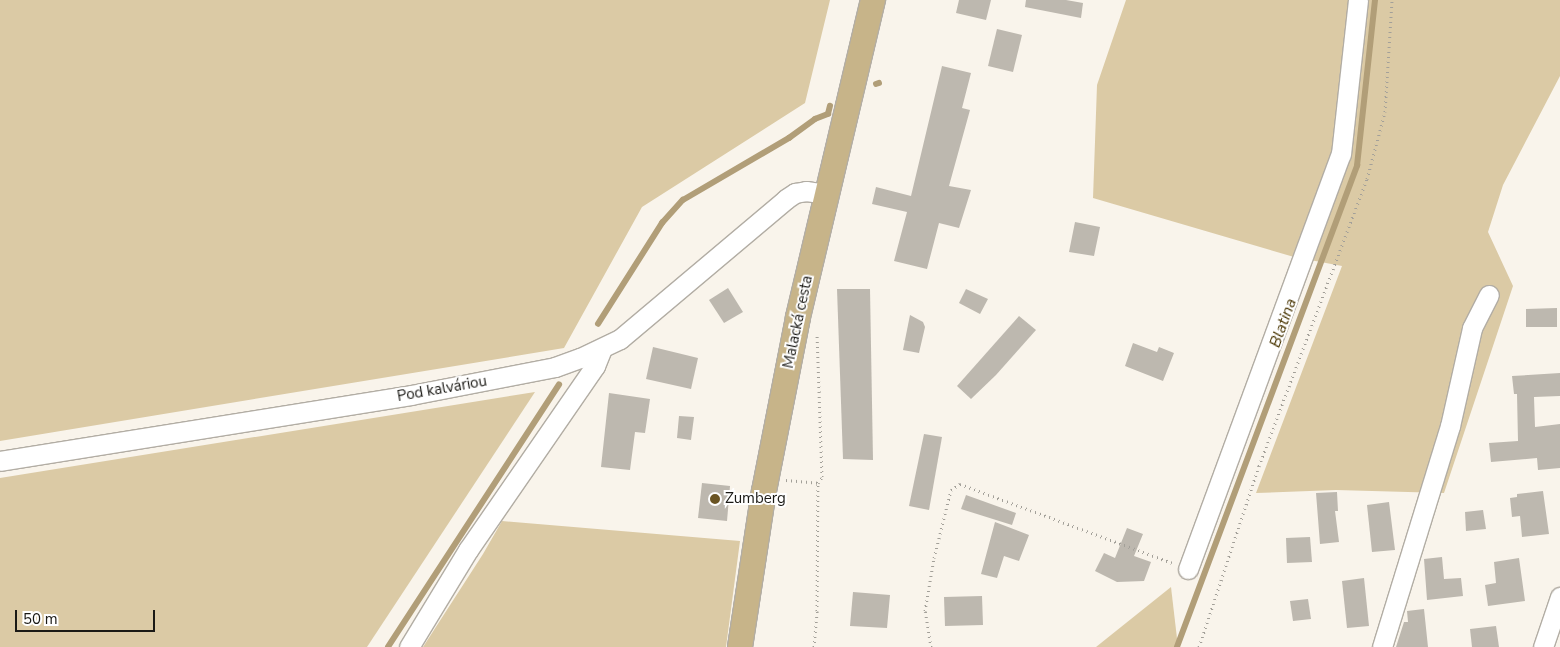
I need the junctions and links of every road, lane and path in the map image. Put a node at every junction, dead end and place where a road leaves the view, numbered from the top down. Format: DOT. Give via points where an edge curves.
graph roads {
  1 [pos="874,0"];
  2 [pos="1358,0"];
  3 [pos="1392,0"];
  4 [pos="828,194"];
  5 [pos="1489,295"];
  6 [pos="798,317"];
  7 [pos="602,349"];
  8 [pos="0,461"];
  9 [pos="767,477"];
  10 [pos="818,483"];
  11 [pos="1188,569"];
  12 [pos="1560,597"];
  13 [pos="409,647"];
  14 [pos="740,647"];
  15 [pos="814,647"];
  16 [pos="931,647"];
  17 [pos="1199,647"];
  18 [pos="1382,647"];
  19 [pos="1543,647"];
  1 -- 4 [label="main road, Malacká cesta"];
  2 -- 11 [label="street" via="1341,154"];
  3 -- 17 [label="path" via="1384,112 1367,179 1259,466"];
  4 -- 6 [label="main road, Malacká cesta"];
  4 -- 7 [label="street, Pod kalváriou" via="806,191 786,198 698,275 620,339"];
  5 -- 18 [label="street" via="1472,328 1450,426"];
  6 -- 9 [label="main road, Malacká cesta"];
  6 -- 10 [label="path" via="813,325 817,334 822,463 822,477"];
  7 -- 8 [label="street, Pod kalváriou" via="555,367 484,382"];
  7 -- 13 [label="street" via="595,366 468,550"];
  9 -- 10 [label="path"];
  9 -- 14 [label="main road, Malacká cesta"];
  10 -- 15 [label="path"];
  11 -- 16 [label="path" via="960,484 951,490 931,575 925,611"];
  12 -- 19 [label="street"];
}
